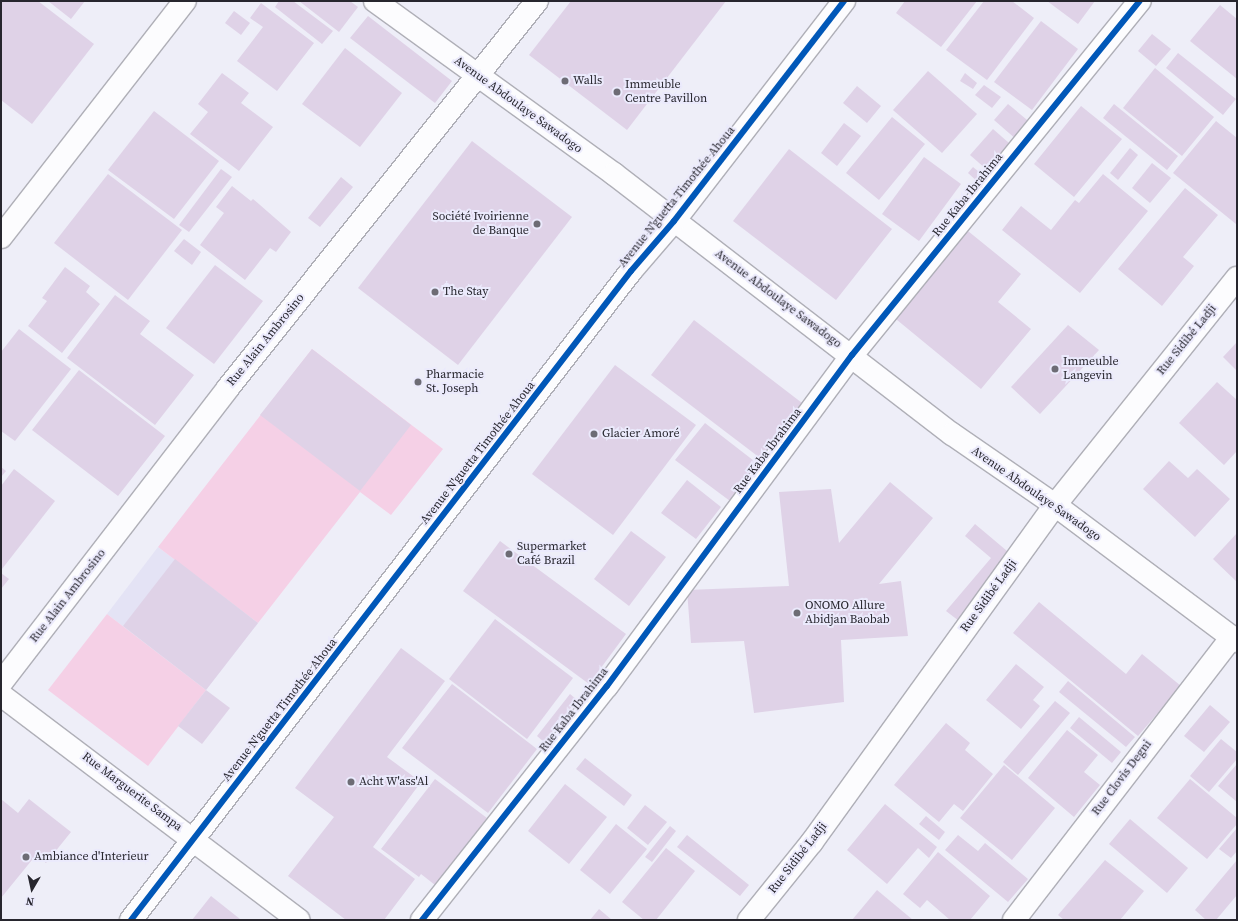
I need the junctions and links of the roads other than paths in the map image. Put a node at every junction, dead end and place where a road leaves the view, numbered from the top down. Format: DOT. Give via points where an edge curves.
graph roads {
  1 [pos="185,1"];
  2 [pos="375,1"];
  3 [pos="537,1"];
  4 [pos="844,1"];
  5 [pos="1140,1"];
  6 [pos="477,76"];
  7 [pos="674,221"];
  8 [pos="1,237"];
  9 [pos="1237,278"];
  10 [pos="852,355"];
  11 [pos="1055,505"];
  12 [pos="1235,639"];
  13 [pos="1,683"];
  14 [pos="1,695"];
  15 [pos="195,839"];
  16 [pos="132,920"];
  17 [pos="299,920"];
  18 [pos="422,920"];
  19 [pos="749,920"];
  20 [pos="1014,920"];
  1 -- 8 [label="street"];
  2 -- 6 [label="street, Avenue Abdoulaye Sawadogo"];
  3 -- 6 [label="street, Rue Alain Ambrosino"];
  4 -- 7 [label="street, Avenue N'guetta Timothée Ahoua"];
  5 -- 10 [label="street, Rue Kaba Ibrahima"];
  6 -- 7 [label="street, Avenue Abdoulaye Sawadogo" via="614,174"];
  6 -- 13 [label="street, Rue Alain Ambrosino" via="228,388"];
  7 -- 10 [label="street, Avenue Abdoulaye Sawadogo"];
  7 -- 15 [label="street, Avenue N'guetta Timothée Ahoua" via="631,271"];
  9 -- 11 [label="street, Rue Sidibé Ladji"];
  10 -- 11 [label="street, Avenue Abdoulaye Sawadogo" via="952,434"];
  10 -- 18 [label="street, Rue Kaba Ibrahima" via="607,686"];
  11 -- 12 [label="street, Avenue Abdoulaye Sawadogo"];
  11 -- 19 [label="street, Rue Sidibé Ladji" via="812,842"];
  12 -- 20 [label="street, Rue Clovis Degni"];
  14 -- 15 [label="street, Rue Marguerite Sampa"];
  15 -- 16 [label="street, Avenue N'guetta Timothée Ahoua"];
  15 -- 17 [label="street, Rue Marguerite Sampa"];
}
